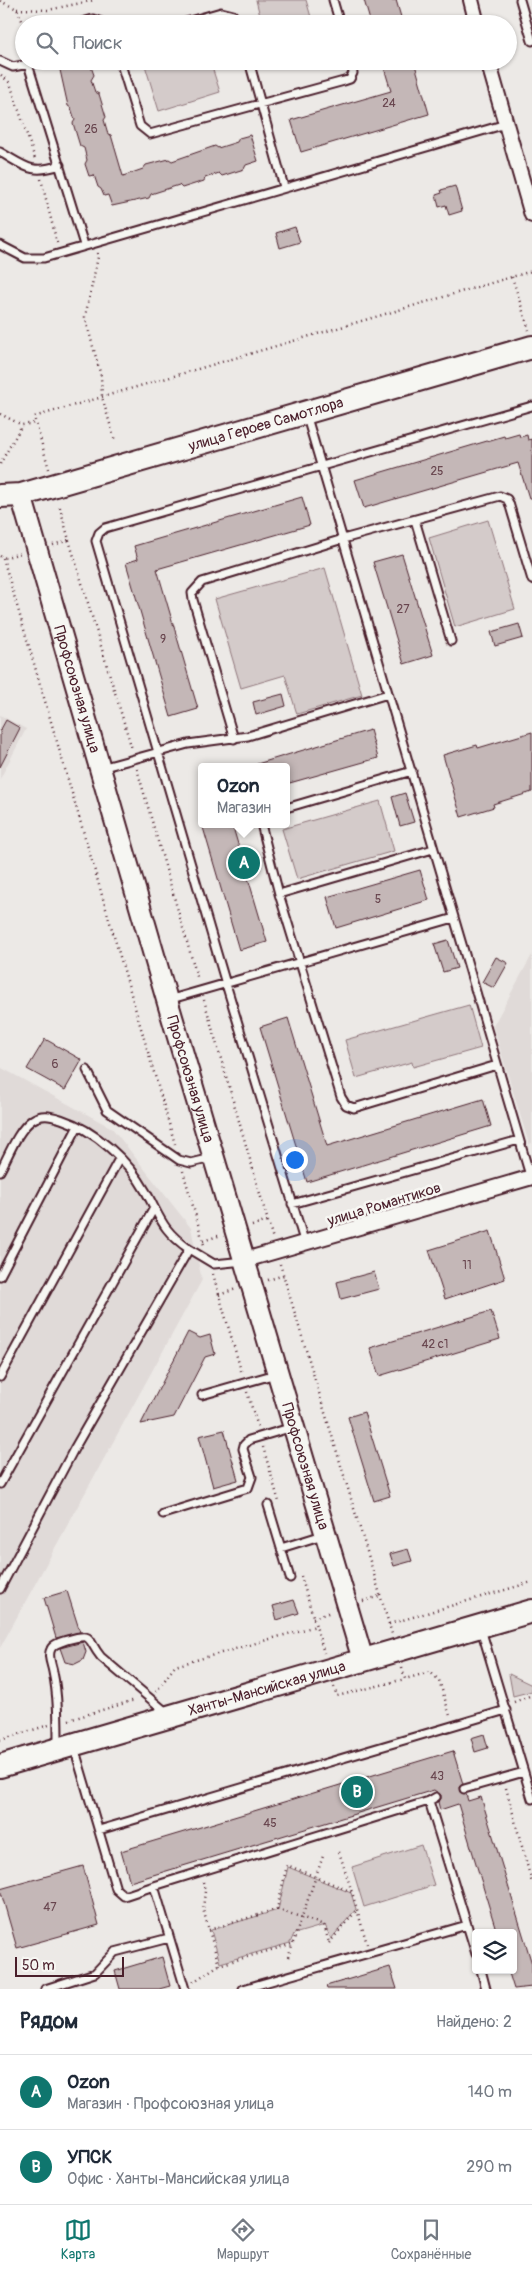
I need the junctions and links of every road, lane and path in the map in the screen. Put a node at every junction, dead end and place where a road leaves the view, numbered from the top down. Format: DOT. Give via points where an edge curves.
graph roads {
  1 [pos="95,0"];
  2 [pos="333,0"];
  3 [pos="471,0"];
  4 [pos="520,0"];
  5 [pos="0,1"];
  6 [pos="17,10"];
  7 [pos="19,15"];
  8 [pos="216,15"];
  9 [pos="233,15"];
  10 [pos="337,15"];
  11 [pos="475,15"];
  12 [pos="532,40"];
  13 [pos="0,61"];
  14 [pos="15,66"];
  15 [pos="30,70"];
  16 [pos="123,70"];
  17 [pos="252,70"];
  18 [pos="352,70"];
  19 [pos="491,70"];
  20 [pos="261,102"];
  21 [pos="506,124"];
  22 [pos="0,152"];
  23 [pos="60,165"];
  24 [pos="284,187"];
  25 [pos="532,215"];
  26 [pos="94,243"];
  27 [pos="84,245"];
  28 [pos="0,246"];
  29 [pos="532,271"];
  30 [pos="512,277"];
  31 [pos="532,339"];
  32 [pos="532,347"];
  33 [pos="102,397"];
  34 [pos="532,406"];
  35 [pos="305,412"];
  36 [pos="0,414"];
  37 [pos="35,423"];
  38 [pos="22,425"];
  39 [pos="115,441"];
  40 [pos="0,464"];
  41 [pos="321,466"];
  42 [pos="54,486"];
  43 [pos="10,496"];
  44 [pos="414,520"];
  45 [pos="343,539"];
  46 [pos="69,540"];
  47 [pos="36,550"];
  48 [pos="2,557"];
  49 [pos="532,580"];
  50 [pos="451,641"];
  51 [pos="388,694"];
  52 [pos="234,739"];
  53 [pos="158,751"];
  54 [pos="134,758"];
  55 [pos="101,768"];
  56 [pos="412,771"];
  57 [pos="290,807"];
  58 [pos="262,828"];
  59 [pos="433,849"];
  60 [pos="279,894"];
  61 [pos="454,918"];
  62 [pos="300,962"];
  63 [pos="226,984"];
  64 [pos="201,990"];
  65 [pos="167,1000"];
  66 [pos="497,1065"];
  67 [pos="87,1070"];
  68 [pos="78,1126"];
  69 [pos="519,1140"];
  70 [pos="214,1158"];
  71 [pos="119,1159"];
  72 [pos="180,1160"];
  73 [pos="0,1171"];
  74 [pos="532,1179"];
  75 [pos="292,1204"];
  76 [pos="154,1208"];
  77 [pos="305,1244"];
  78 [pos="189,1249"];
  79 [pos="275,1252"];
  80 [pos="245,1260"];
  81 [pos="209,1262"];
  82 [pos="0,1276"];
  83 [pos="278,1373"];
  84 [pos="0,1377"];
  85 [pos="245,1383"];
  86 [pos="202,1395"];
  87 [pos="294,1427"];
  88 [pos="260,1436"];
  89 [pos="0,1484"];
  90 [pos="268,1505"];
  91 [pos="282,1508"];
  92 [pos="163,1514"];
  93 [pos="325,1534"];
  94 [pos="281,1548"];
  95 [pos="300,1572"];
  96 [pos="290,1578"];
  97 [pos="532,1582"];
  98 [pos="0,1589"];
  99 [pos="532,1611"];
  100 [pos="389,1624"];
  101 [pos="480,1626"];
  102 [pos="397,1650"];
  103 [pos="363,1660"];
  104 [pos="532,1695"];
  105 [pos="147,1697"];
  106 [pos="506,1710"];
  107 [pos="170,1716"];
  108 [pos="58,1723"];
  109 [pos="453,1726"];
  110 [pos="0,1740"];
  111 [pos="66,1746"];
  112 [pos="0,1766"];
  113 [pos="524,1772"];
  114 [pos="503,1778"];
  115 [pos="464,1789"];
  116 [pos="436,1797"];
  117 [pos="532,1799"];
  118 [pos="429,1801"];
  119 [pos="99,1830"];
  120 [pos="339,1852"];
  121 [pos="323,1856"];
  122 [pos="316,1877"];
  123 [pos="203,1879"];
  124 [pos="532,1883"];
  125 [pos="154,1886"];
  126 [pos="352,1892"];
  127 [pos="277,1909"];
  128 [pos="357,1909"];
  129 [pos="301,1918"];
  130 [pos="467,1926"];
  131 [pos="209,1930"];
  132 [pos="169,1938"];
  133 [pos="472,1942"];
  134 [pos="292,1944"];
  135 [pos="368,1947"];
  136 [pos="288,1956"];
  137 [pos="219,1965"];
  138 [pos="482,1974"];
  139 [pos="186,1987"];
  140 [pos="45,1989"];
  141 [pos="243,1989"];
  142 [pos="486,1989"];
  1 -- 6 [label="path" via="48,10"];
  2 -- 10 [label="lane"];
  3 -- 11 [label="street"];
  4 -- 12 [label="lane"];
  5 -- 6 [label="path"];
  6 -- 7 [label="path"];
  8 -- 9 [label="lane" via="228,12"];
  13 -- 14 [label="lane"];
  15 -- 23 [label="lane"];
  16 -- 20 [label="lane" via="140,126 150,134"];
  17 -- 20 [label="lane"];
  18 -- 20 [label="lane" via="350,79"];
  19 -- 21 [label="street"];
  20 -- 24 [label="lane"];
  21 -- 24 [label="lane"];
  21 -- 25 [label="street"];
  22 -- 23 [label="lane" via="33,170"];
  23 -- 27 [label="lane"];
  24 -- 26 [label="lane"];
  26 -- 27 [label="lane"];
  26 -- 33 [label="path" via="98,257 85,317"];
  27 -- 28 [label="lane" via="34,259"];
  29 -- 30 [label="path"];
  30 -- 31 [label="path"];
  30 -- 33 [label="path"];
  32 -- 35 [label="main road, улица Героев Самотлора"];
  33 -- 37 [label="path" via="34,417"];
  33 -- 39 [label="path"];
  34 -- 41 [label="lane"];
  35 -- 41 [label="lane"];
  35 -- 42 [label="main road, улица Героев Самотлора"];
  36 -- 38 [label="path"];
  37 -- 38 [label="path"];
  37 -- 42 [label="path"];
  38 -- 40 [label="path"];
  41 -- 45 [label="lane"];
  41 -- 53 [label="lane" via="105,528 99,533 96,547"];
  42 -- 43 [label="main road, улица Героев Самотлора"];
  42 -- 46 [label="path"];
  43 -- 47 [label="main road, Профсоюзная улица"];
  44 -- 45 [label="lane"];
  44 -- 49 [label="lane" via="495,497 507,499"];
  44 -- 50 [label="lane"];
  45 -- 51 [label="lane"];
  45 -- 52 [label="lane" via="202,582 192,593"];
  46 -- 47 [label="path"];
  46 -- 54 [label="path"];
  47 -- 48 [label="path"];
  47 -- 55 [label="main road, Профсоюзная улица"];
  48 -- 72 [label="path"];
  51 -- 52 [label="lane"];
  51 -- 56 [label="lane"];
  52 -- 53 [label="lane"];
  53 -- 54 [label="lane"];
  53 -- 63 [label="lane"];
  54 -- 55 [label="lane"];
  54 -- 64 [label="path"];
  55 -- 65 [label="main road, Профсоюзная улица"];
  56 -- 57 [label="lane"];
  56 -- 59 [label="lane"];
  58 -- 60 [label="lane"];
  59 -- 60 [label="lane"];
  59 -- 61 [label="lane"];
  60 -- 62 [label="lane"];
  61 -- 62 [label="lane"];
  61 -- 66 [label="lane"];
  62 -- 63 [label="lane"];
  62 -- 66 [label="lane" via="346,1105 354,1108"];
  63 -- 64 [label="lane"];
  63 -- 75 [label="lane"];
  64 -- 65 [label="lane"];
  64 -- 79 [label="path"];
  65 -- 70 [label="main road, Профсоюзная улица"];
  66 -- 69 [label="lane"];
  67 -- 72 [label="lane" via="107,1110"];
  68 -- 71 [label="lane" via="97,1136"];
  68 -- 73 [label="lane" via="50,1116 35,1118 23,1129"];
  68 -- 82 [label="lane"];
  69 -- 74 [label="lane"];
  69 -- 75 [label="lane"];
  70 -- 72 [label="lane" via="191,1163"];
  70 -- 80 [label="main road, Профсоюзная улица"];
  71 -- 76 [label="lane" via="135,1176"];
  71 -- 84 [label="lane"];
  72 -- 81 [label="path"];
  74 -- 77 [label="street, улица Романтиков"];
  75 -- 77 [label="lane"];
  76 -- 78 [label="lane" via="166,1231"];
  76 -- 89 [label="lane"];
  77 -- 79 [label="street, улица Романтиков"];
  78 -- 81 [label="lane"];
  78 -- 98 [label="lane" via="74,1449"];
  79 -- 80 [label="street, улица Романтиков"];
  79 -- 100 [label="path" via="285,1275"];
  80 -- 81 [label="lane" via="218,1265"];
  80 -- 83 [label="main road, Профсоюзная улица"];
  81 -- 85 [label="path"];
  83 -- 85 [label="lane"];
  83 -- 87 [label="main road, Профсоюзная улица"];
  85 -- 86 [label="lane"];
  85 -- 88 [label="path"];
  87 -- 88 [label="lane"];
  87 -- 93 [label="main road, Профсоюзная улица"];
  88 -- 91 [label="path"];
  88 -- 92 [label="lane" via="249,1440 243,1449 252,1477 248,1488"];
  90 -- 94 [label="lane"];
  93 -- 94 [label="lane"];
  93 -- 103 [label="main road, Профсоюзная улица"];
  94 -- 96 [label="lane"];
  95 -- 105 [label="path" via="316,1626 175,1666 154,1695"];
  97 -- 100 [label="path"];
  99 -- 101 [label="main road, Ханты-Мансийская улица"];
  100 -- 102 [label="path"];
  101 -- 102 [label="main road, Ханты-Мансийская улица"];
  101 -- 106 [label="lane"];
  102 -- 103 [label="main road, Ханты-Мансийская улица"];
  102 -- 109 [label="path" via="405,1678 430,1672 439,1680"];
  103 -- 107 [label="main road, Ханты-Мансийская улица"];
  104 -- 106 [label="path" via="516,1700"];
  105 -- 107 [label="lane"];
  105 -- 108 [label="path"];
  105 -- 108 [label="lane" via="101,1657 92,1640 82,1636 57,1643 49,1655"];
  106 -- 109 [label="lane"];
  106 -- 113 [label="lane"];
  107 -- 111 [label="main road, Ханты-Мансийская улица"];
  108 -- 110 [label="path"];
  108 -- 111 [label="lane"];
  109 -- 119 [label="lane"];
  111 -- 112 [label="main road, Ханты-Мансийская улица"];
  111 -- 119 [label="lane"];
  113 -- 114 [label="lane"];
  113 -- 117 [label="lane"];
  114 -- 115 [label="lane"];
  114 -- 124 [label="path"];
  116 -- 118 [label="lane"];
  118 -- 125 [label="lane"];
  118 -- 130 [label="lane"];
  119 -- 125 [label="lane" via="119,1894 124,1896"];
  120 -- 126 [label="path"];
  121 -- 122 [label="path"];
  122 -- 126 [label="path"];
  122 -- 127 [label="path" via="287,1865"];
  122 -- 129 [label="path"];
  123 -- 131 [label="path" via="203,1909"];
  125 -- 132 [label="lane"];
  126 -- 128 [label="path"];
  127 -- 129 [label="path"];
  127 -- 131 [label="path"];
  128 -- 129 [label="path" via="329,1943 324,1925"];
  128 -- 135 [label="path"];
  129 -- 134 [label="path"];
  130 -- 133 [label="lane"];
  130 -- 141 [label="lane"];
  131 -- 137 [label="path"];
  132 -- 139 [label="lane"];
  132 -- 140 [label="lane" via="115,1952 95,1973"];
  134 -- 136 [label="path"];
  134 -- 137 [label="path"];
  137 -- 139 [label="path"];
  138 -- 142 [label="lane"];
}
